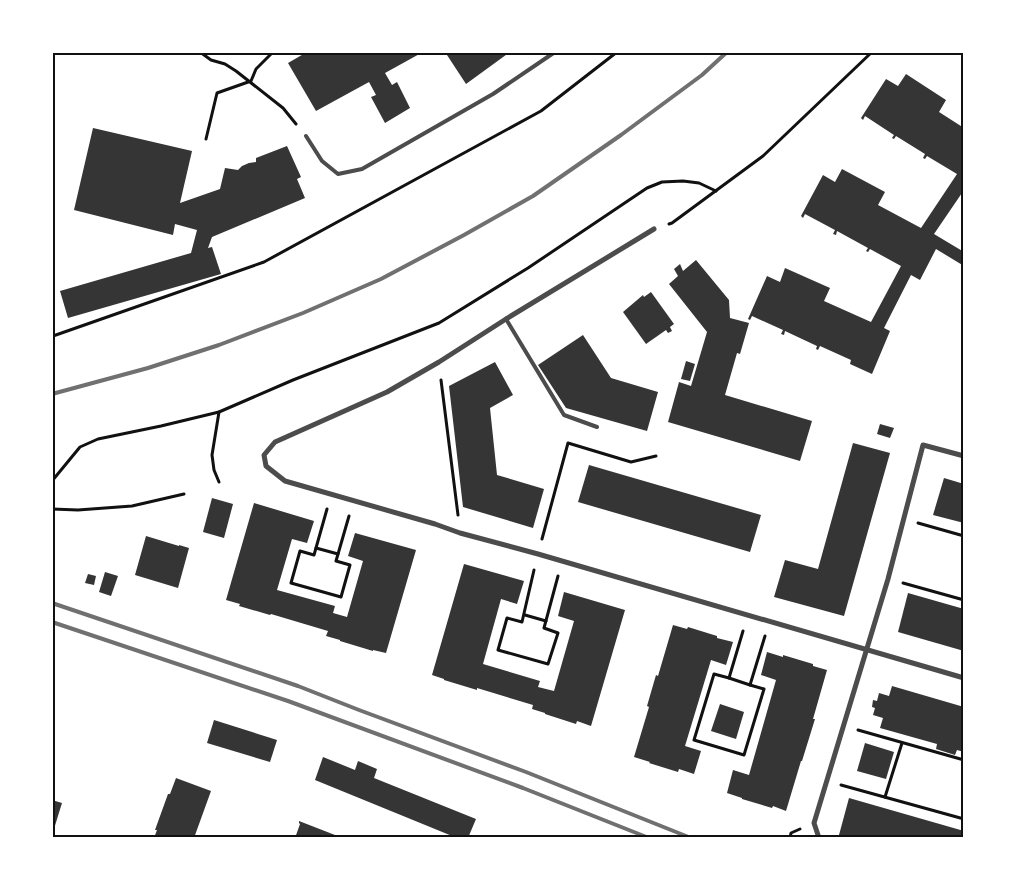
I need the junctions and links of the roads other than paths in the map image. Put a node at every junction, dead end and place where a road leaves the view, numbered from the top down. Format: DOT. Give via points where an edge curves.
graph roads {
  1 [pos="554,52"];
  2 [pos="306,136"];
  3 [pos="654,229"];
  4 [pos="506,318"];
  5 [pos="597,427"];
  6 [pos="964,456"];
  7 [pos="866,649"];
  8 [pos="964,678"];
  9 [pos="819,838"];
  1 -- 2 [label="lane" via="493,94 362,169 338,174 322,161"];
  3 -- 4 [label="street"];
  4 -- 5 [label="lane" via="564,414"];
  4 -- 7 [label="street" via="387,392 275,442 264,455 266,466 285,481"];
  6 -- 7 [label="street" via="923,445"];
  7 -- 8 [label="street"];
  7 -- 9 [label="street" via="814,823"];
}
